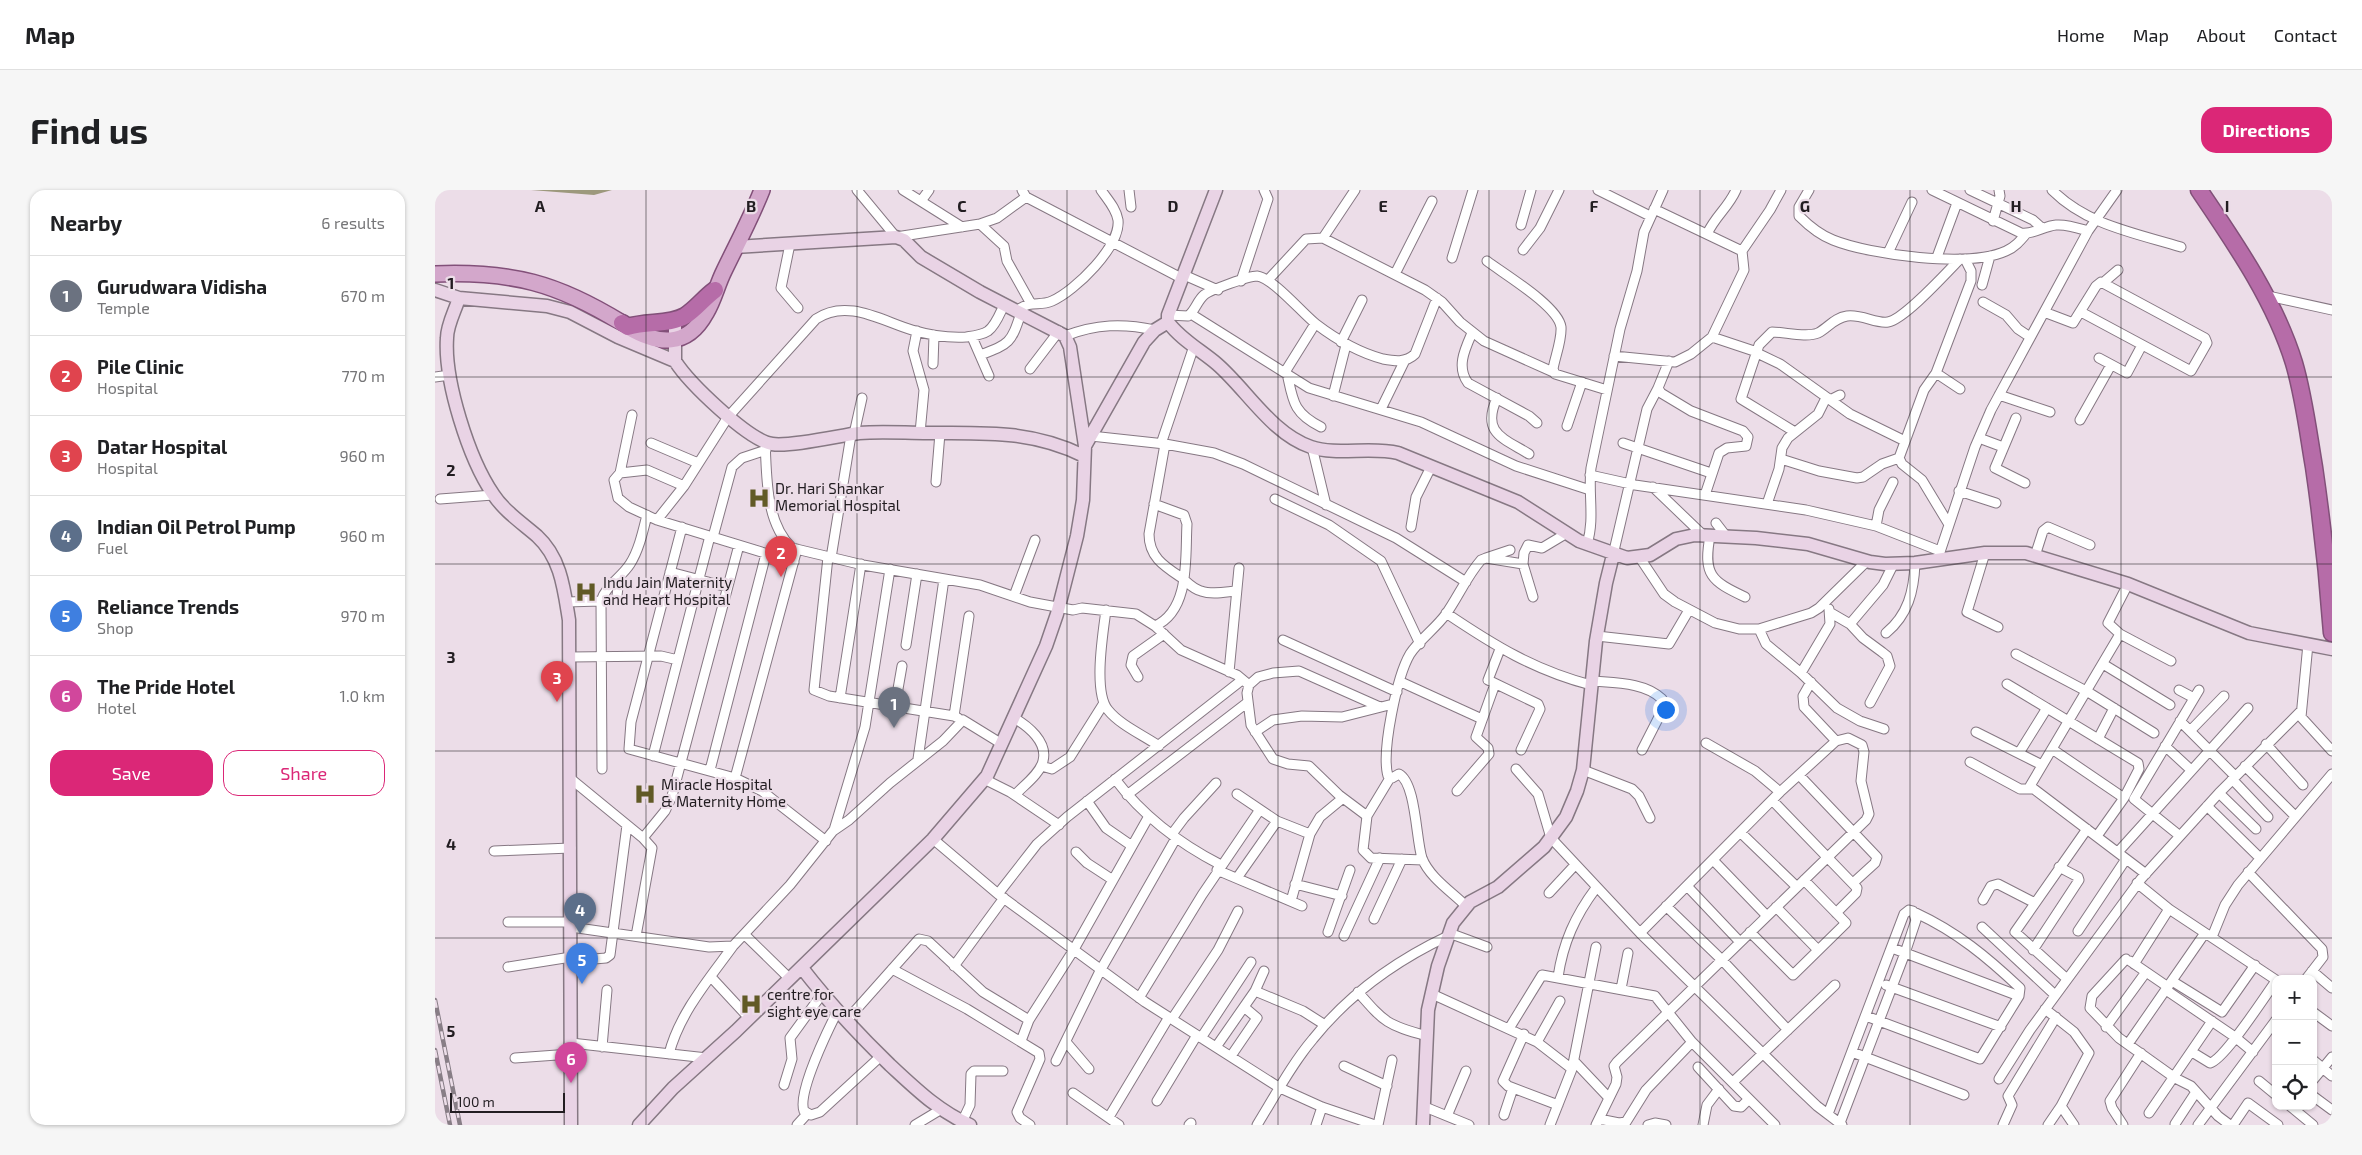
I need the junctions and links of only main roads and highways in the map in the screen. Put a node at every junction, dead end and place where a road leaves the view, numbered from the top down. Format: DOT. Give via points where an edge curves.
graph roads {
  1 [pos="762,190"];
  2 [pos="2199,190"];
  3 [pos="435,274"];
  4 [pos="715,290"];
  5 [pos="625,325"];
  6 [pos="2332,633"];
  1 -- 4 [label="main road"];
  2 -- 6 [label="highway" via="2230,235 2264,295 2294,362 2309,428 2327,562"];
  3 -- 5 [label="main road" via="487,273 525,279 568,293"];
  4 -- 5 [label="highway" via="687,315 675,320"];
  4 -- 5 [label="main road" via="702,320 685,336 675,340 654,346"];
}
